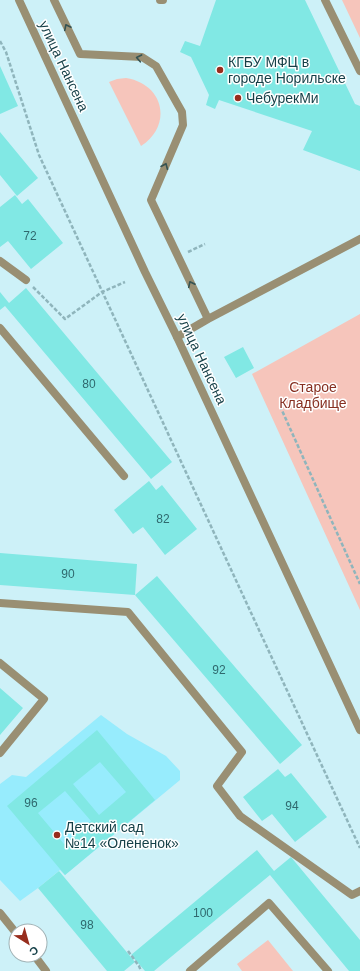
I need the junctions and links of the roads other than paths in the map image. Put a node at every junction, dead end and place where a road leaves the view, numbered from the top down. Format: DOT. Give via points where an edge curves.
graph roads {
  1 [pos="19,0"];
  2 [pos="54,0"];
  3 [pos="326,0"];
  4 [pos="360,71"];
  5 [pos="360,239"];
  6 [pos="0,261"];
  7 [pos="26,280"];
  8 [pos="208,319"];
  9 [pos="0,328"];
  10 [pos="177,336"];
  11 [pos="124,476"];
  12 [pos="0,603"];
  13 [pos="0,663"];
  14 [pos="360,730"];
  15 [pos="0,753"];
  16 [pos="360,891"];
  17 [pos="0,913"];
  18 [pos="8,923"];
  19 [pos="190,971"];
  20 [pos="328,971"];
  1 -- 10 [label="street, улица Нансена"];
  8 -- 2 [label="street, one-way" via="150,200 182,125 182,112 156,66 142,57 80,54"];
  3 -- 4 [label="street"];
  5 -- 8 [label="street"];
  6 -- 7 [label="street"];
  8 -- 10 [label="street"];
  9 -- 11 [label="street"];
  10 -- 14 [label="street, улица Нансена"];
  12 -- 16 [label="street" via="128,612 242,752 217,786 240,816 352,896"];
  13 -- 15 [label="street" via="44,700"];
  17 -- 18 [label="street"];
  19 -- 20 [label="street" via="269,903"];
}
